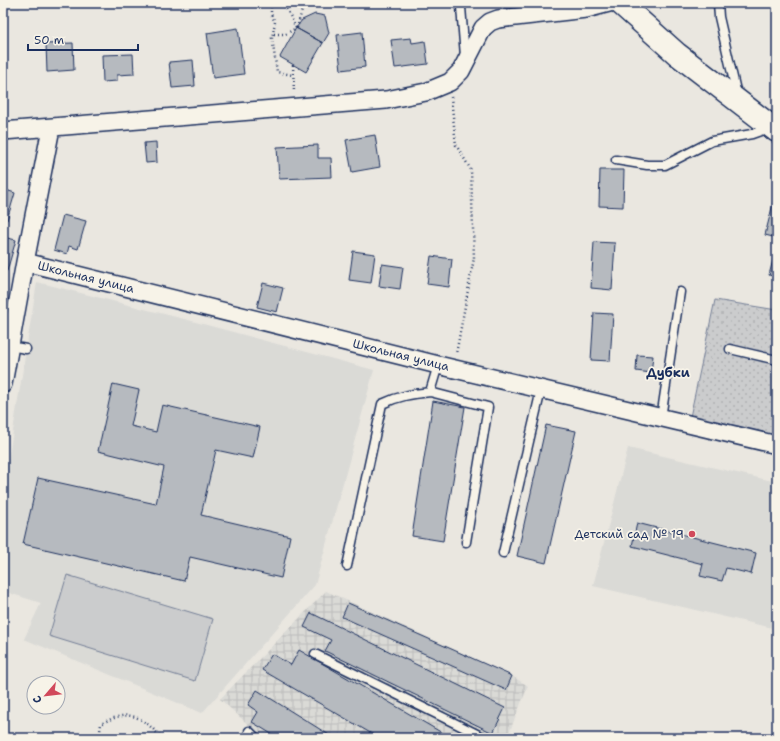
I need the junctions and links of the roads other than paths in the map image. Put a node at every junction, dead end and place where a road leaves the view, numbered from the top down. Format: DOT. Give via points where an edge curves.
graph roads {
  1 [pos="461,3"];
  2 [pos="609,3"];
  3 [pos="620,3"];
  4 [pos="718,3"];
  5 [pos="466,62"];
  6 [pos="739,102"];
  7 [pos="51,128"];
  8 [pos="774,129"];
  9 [pos="3,131"];
  10 [pos="616,160"];
  11 [pos="25,262"];
  12 [pos="680,292"];
  13 [pos="730,349"];
  14 [pos="777,360"];
  15 [pos="5,366"];
  16 [pos="446,366"];
  17 [pos="3,384"];
  18 [pos="541,390"];
  19 [pos="430,392"];
  20 [pos="661,418"];
  21 [pos="777,446"];
  22 [pos="466,542"];
  23 [pos="503,553"];
  24 [pos="347,566"];
  25 [pos="315,654"];
  26 [pos="249,731"];
  27 [pos="256,738"];
  28 [pos="485,738"];
  1 -- 5 [label="lane"];
  2 -- 5 [label="street" via="586,9 490,22 483,28"];
  3 -- 6 [label="street" via="677,54"];
  4 -- 6 [label="lane"];
  5 -- 7 [label="street" via="450,82 426,92 386,100"];
  6 -- 8 [label="street"];
  7 -- 9 [label="street"];
  7 -- 11 [label="street"];
  8 -- 10 [label="lane" via="712,141 665,165"];
  11 -- 15 [label="street" via="18,347"];
  11 -- 16 [label="street, Школьная улица"];
  12 -- 20 [label="lane"];
  13 -- 14 [label="lane"];
  15 -- 17 [label="street"];
  16 -- 18 [label="street, Школьная улица"];
  16 -- 19 [label="lane"];
  18 -- 20 [label="street, Школьная улица"];
  18 -- 23 [label="lane"];
  19 -- 22 [label="lane" via="488,407"];
  19 -- 24 [label="lane" via="399,396 382,404"];
  20 -- 21 [label="street, Школьная улица"];
  25 -- 28 [label="lane"];
  26 -- 27 [label="lane"];
}
